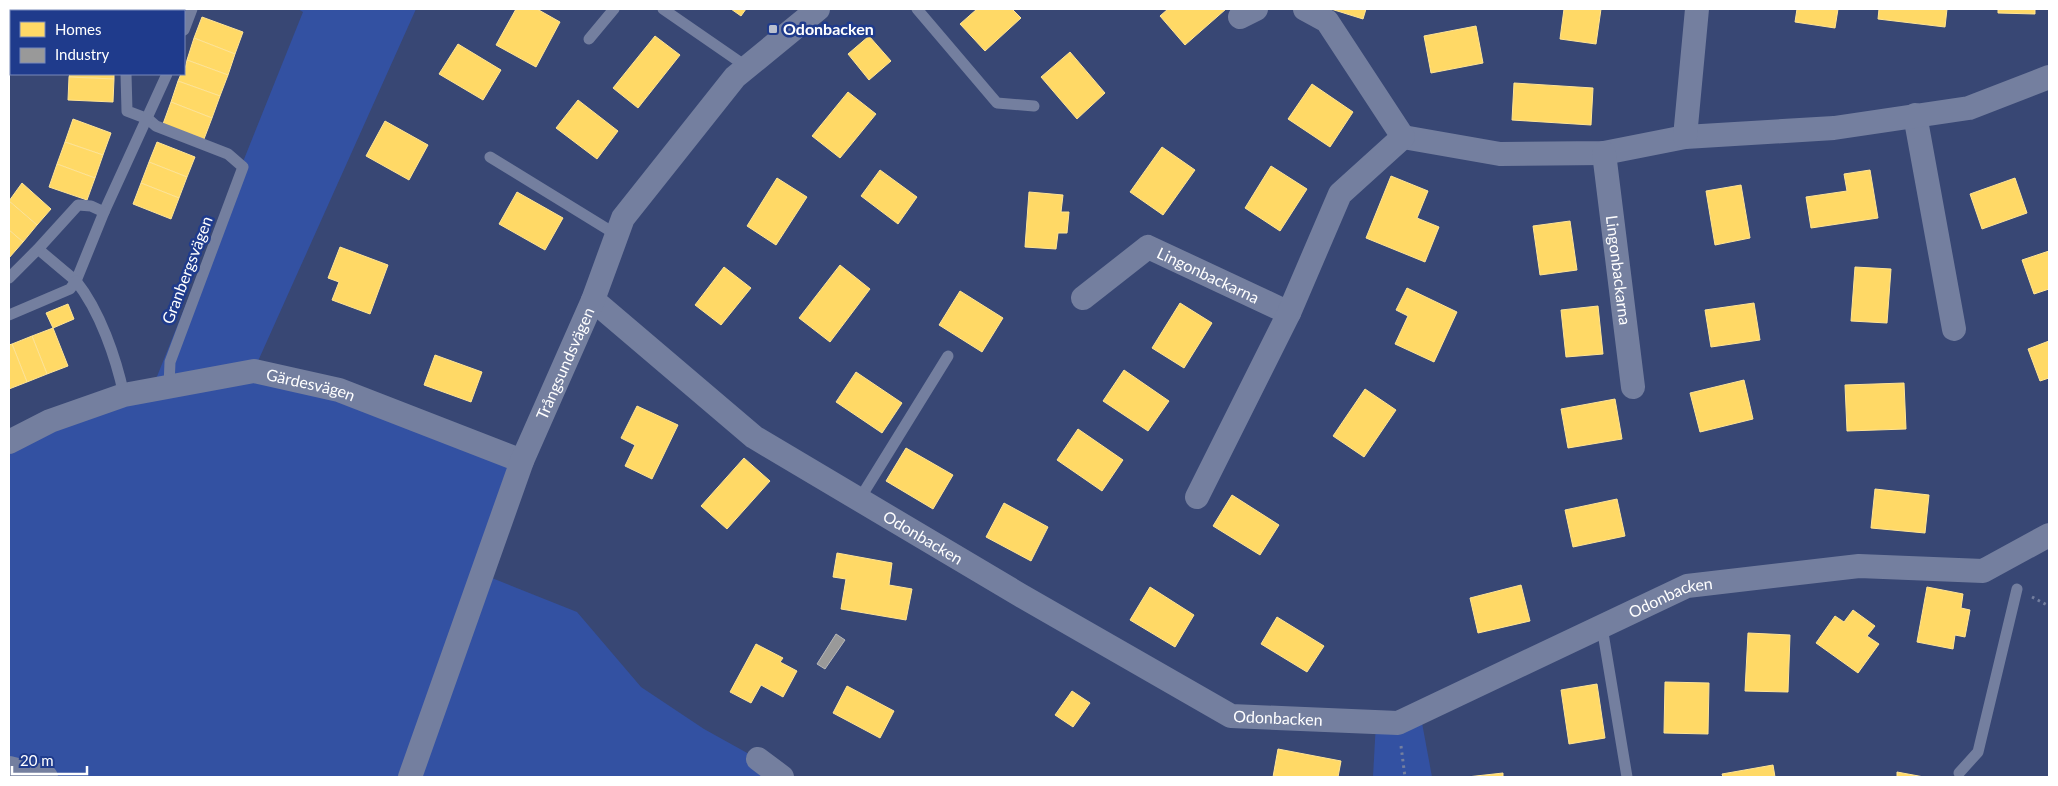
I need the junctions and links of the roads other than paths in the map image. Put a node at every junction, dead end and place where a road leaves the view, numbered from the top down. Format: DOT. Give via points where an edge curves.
graph roads {
  1 [pos="192,9"];
  2 [pos="614,9"];
  3 [pos="663,9"];
  4 [pos="818,9"];
  5 [pos="917,9"];
  6 [pos="1305,9"];
  7 [pos="1697,9"];
  8 [pos="185,27"];
  9 [pos="589,39"];
  10 [pos="747,67"];
  11 [pos="126,75"];
  12 [pos="167,75"];
  13 [pos="2049,78"];
  14 [pos="1034,106"];
  15 [pos="1915,115"];
  16 [pos="148,119"];
  17 [pos="1403,137"];
  18 [pos="1685,137"];
  19 [pos="1604,153"];
  20 [pos="490,156"];
  21 [pos="104,212"];
  22 [pos="617,235"];
  23 [pos="38,249"];
  24 [pos="9,278"];
  25 [pos="76,281"];
  26 [pos="1083,298"];
  27 [pos="593,300"];
  28 [pos="1289,313"];
  29 [pos="9,315"];
  30 [pos="1954,329"];
  31 [pos="948,356"];
  32 [pos="169,386"];
  33 [pos="1633,387"];
  34 [pos="124,396"];
  35 [pos="9,442"];
  36 [pos="522,461"];
  37 [pos="1197,497"];
  38 [pos="859,500"];
  39 [pos="2049,535"];
  40 [pos="2016,589"];
  41 [pos="1602,627"];
  42 [pos="758,759"];
  43 [pos="9,768"];
  44 [pos="1959,773"];
  45 [pos="46,777"];
  46 [pos="410,777"];
  47 [pos="782,777"];
  48 [pos="1627,777"];
  1 -- 8 [label="lane"];
  2 -- 9 [label="lane"];
  3 -- 10 [label="lane"];
  4 -- 10 [label="street, Trångsundsvägen"];
  5 -- 14 [label="lane" via="997,103"];
  6 -- 17 [label="street" via="1327,21"];
  7 -- 18 [label="street"];
  10 -- 22 [label="street, Trångsundsvägen" via="735,77 622,218"];
  11 -- 16 [label="lane" via="127,111"];
  12 -- 16 [label="lane"];
  13 -- 15 [label="street" via="1969,108"];
  15 -- 18 [label="street" via="1834,128"];
  15 -- 30 [label="street"];
  16 -- 21 [label="lane"];
  16 -- 32 [label="lane, Granbergsvägen" via="156,126 228,154 243,167 170,362"];
  17 -- 19 [label="street" via="1500,154"];
  17 -- 28 [label="street" via="1340,194"];
  18 -- 19 [label="street"];
  19 -- 33 [label="street, Lingonbackarna"];
  20 -- 22 [label="lane"];
  21 -- 23 [label="lane" via="78,205"];
  21 -- 25 [label="lane"];
  22 -- 27 [label="street, Trångsundsvägen"];
  23 -- 24 [label="lane"];
  23 -- 25 [label="lane"];
  25 -- 29 [label="lane" via="70,288"];
  25 -- 34 [label="lane" via="86,294 118,365"];
  26 -- 28 [label="street, Lingonbackarna" via="1148,247"];
  27 -- 36 [label="street, Trångsundsvägen"];
  27 -- 38 [label="street, Odonbacken" via="754,437"];
  28 -- 37 [label="street"];
  31 -- 38 [label="lane"];
  32 -- 34 [label="street, Gärdesvägen"];
  32 -- 36 [label="street, Gärdesvägen" via="254,371 339,390"];
  34 -- 35 [label="street, Gärdesvägen" via="50,421"];
  36 -- 46 [label="street, Trångsundsvägen"];
  38 -- 41 [label="street, Odonbacken" via="1231,716 1398,723"];
  39 -- 41 [label="street, Odonbacken" via="1983,571 1859,566 1687,586"];
  40 -- 44 [label="lane" via="1978,752"];
  41 -- 48 [label="lane"];
  42 -- 47 [label="street"];
  43 -- 45 [label="street"];
}
